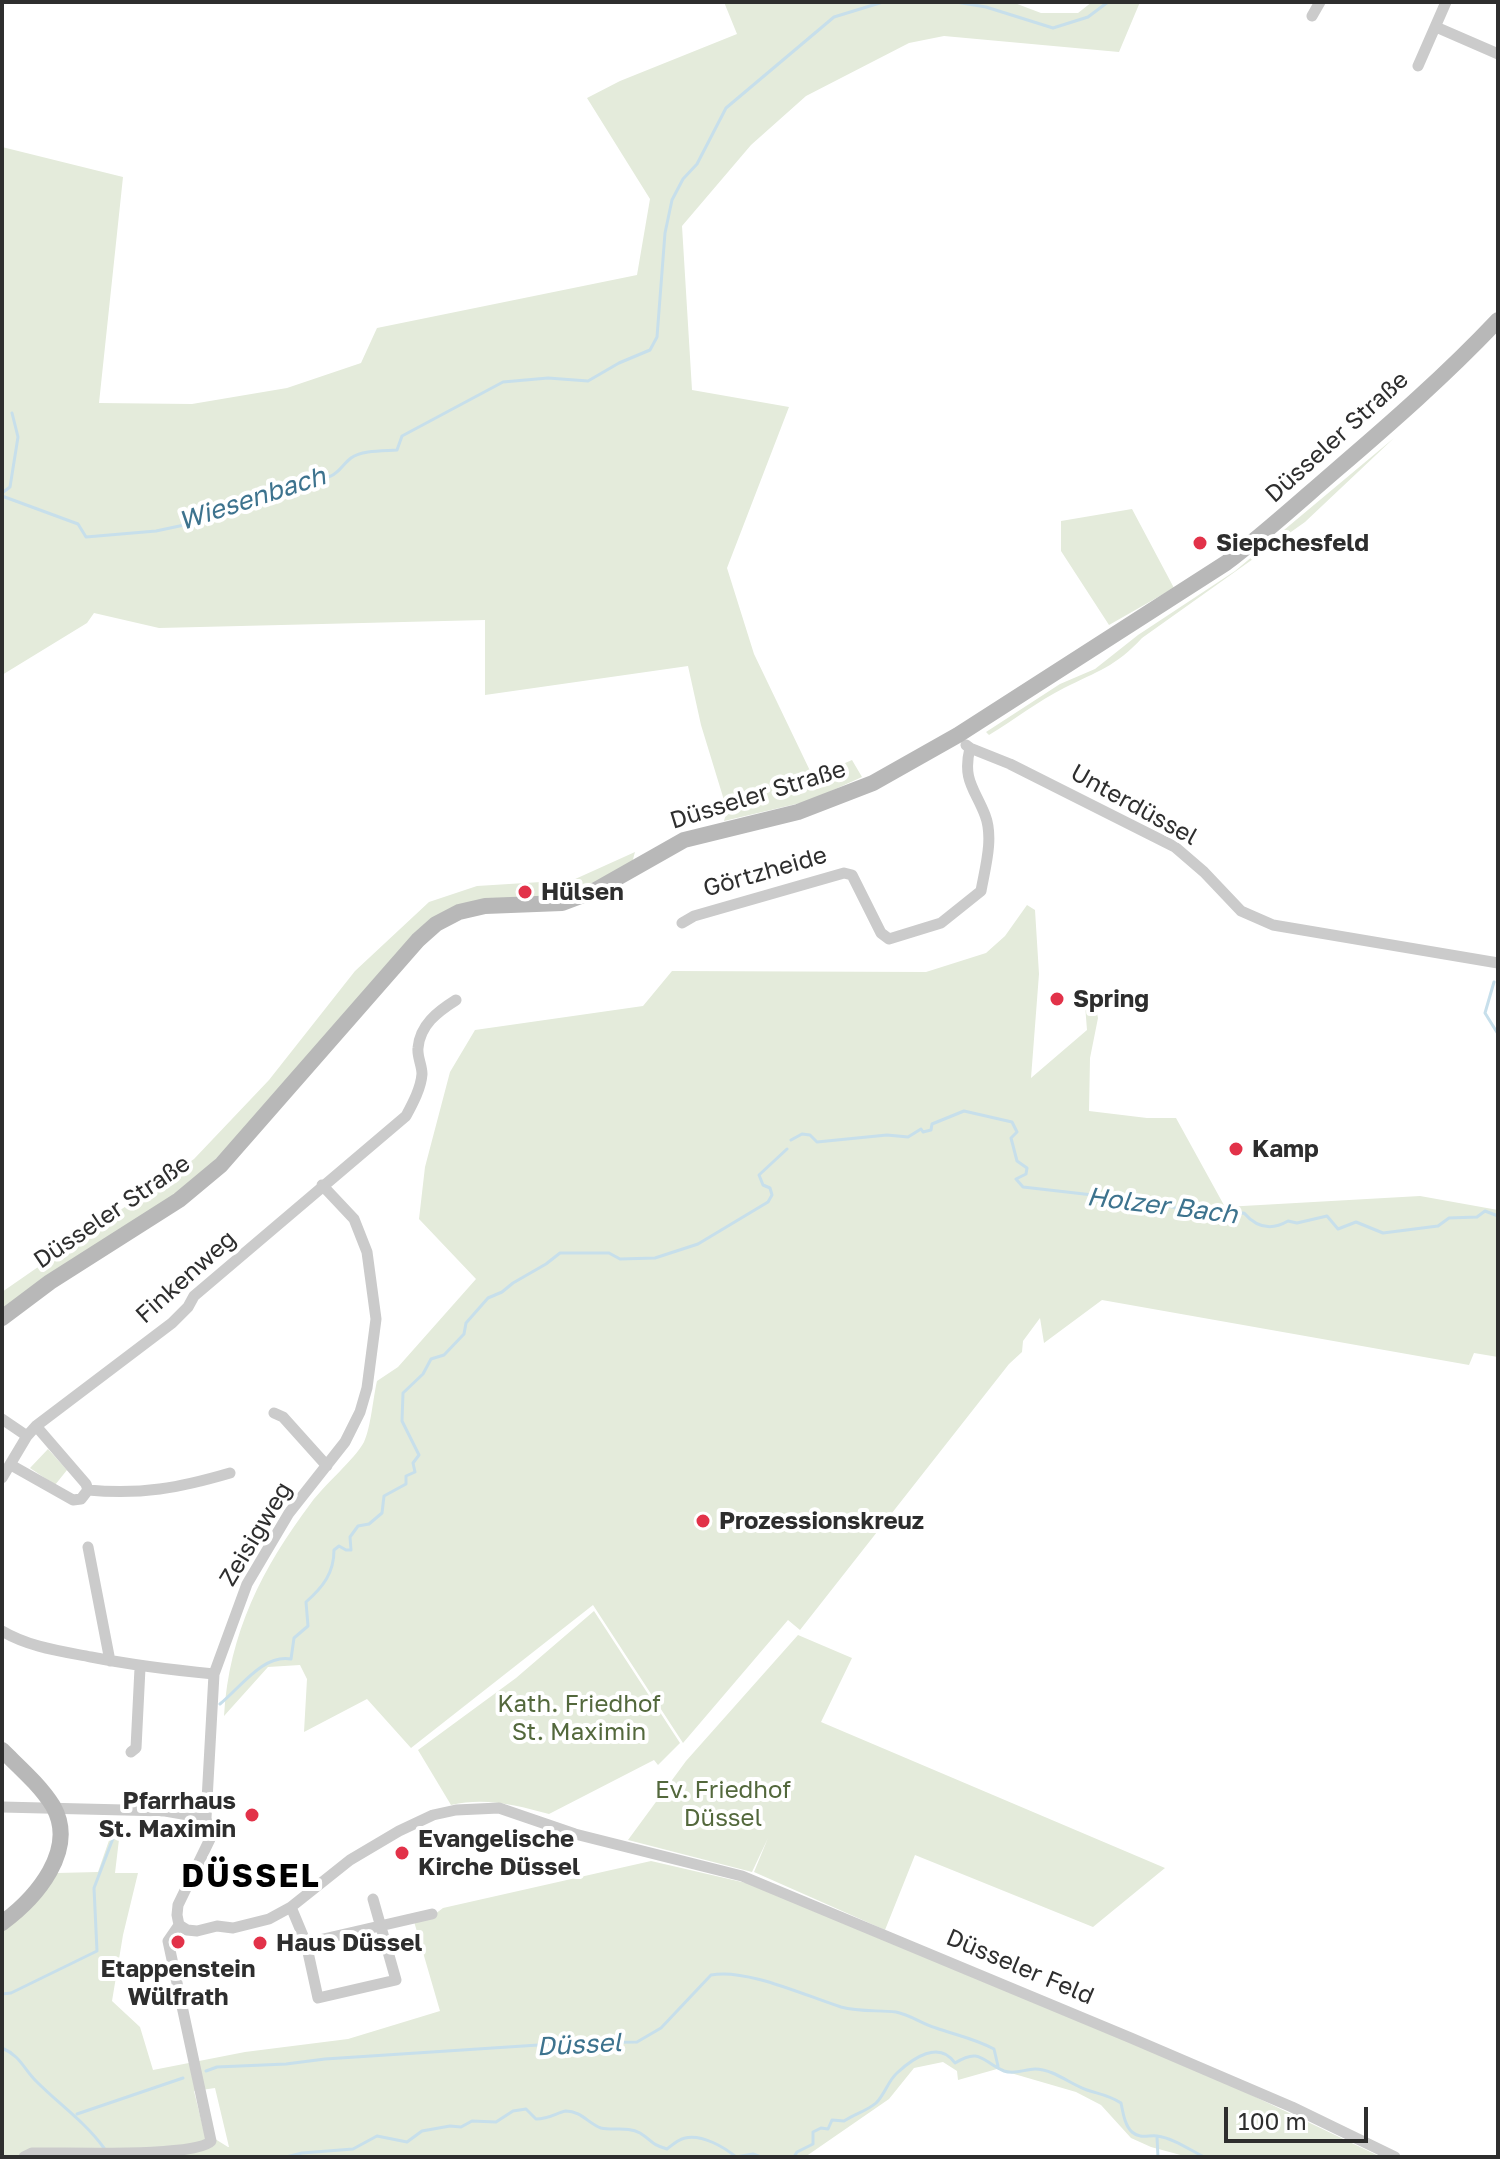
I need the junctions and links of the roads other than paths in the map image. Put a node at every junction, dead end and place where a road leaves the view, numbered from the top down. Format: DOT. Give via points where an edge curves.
graph roads {
  1 [pos="1320,2"];
  2 [pos="1446,2"];
  3 [pos="1312,16"];
  4 [pos="1436,27"];
  5 [pos="1498,54"];
  6 [pos="1418,66"];
  7 [pos="1498,320"];
  8 [pos="958,735"];
  9 [pos="970,748"];
  10 [pos="682,923"];
  11 [pos="1498,963"];
  12 [pos="456,1000"];
  13 [pos="322,1185"];
  14 [pos="2,1318"];
  15 [pos="274,1413"];
  16 [pos="2,1419"];
  17 [pos="31,1431"];
  18 [pos="11,1465"];
  19 [pos="327,1466"];
  20 [pos="230,1473"];
  21 [pos="2,1478"];
  22 [pos="88,1490"];
  23 [pos="88,1547"];
  24 [pos="2,1631"];
  25 [pos="110,1661"];
  26 [pos="140,1668"];
  27 [pos="214,1674"];
  28 [pos="2,1750"];
  29 [pos="131,1752"];
  30 [pos="2,1807"];
  31 [pos="53,1807"];
  32 [pos="206,1818"];
  33 [pos="373,1899"];
  34 [pos="291,1907"];
  35 [pos="432,1914"];
  36 [pos="2,1923"];
  37 [pos="179,1925"];
  38 [pos="380,1926"];
  39 [pos="306,1943"];
  40 [pos="24,2157"];
  41 [pos="1395,2157"];
  1 -- 3 [label="street"];
  2 -- 4 [label="street"];
  4 -- 5 [label="street"];
  4 -- 6 [label="street"];
  7 -- 8 [label="main road, Düsseler Straße" via="1258,539"];
  8 -- 9 [label="street"];
  8 -- 14 [label="main road, Düsseler Straße" via="841,797 684,840 594,891 562,903 474,908 436,924 221,1165 179,1200"];
  9 -- 10 [label="street, Görtzheide" via="968,778 986,817 989,849 981,891 941,923 889,939 852,875 844,873"];
  9 -- 11 [label="street, Unterdüssel" via="1175,847 1241,911 1273,925"];
  12 -- 13 [label="street, Finkenweg" via="436,1012 423,1029 418,1049 422,1075 406,1116"];
  13 -- 17 [label="street, Finkenweg" via="194,1296 172,1323"];
  13 -- 19 [label="street, Zeisigweg" via="354,1219 367,1252 376,1319 360,1412"];
  15 -- 19 [label="street"];
  16 -- 17 [label="street"];
  17 -- 18 [label="street, Finkenweg"];
  17 -- 22 [label="street"];
  18 -- 21 [label="street, Finkenweg"];
  18 -- 22 [label="street" via="73,1500"];
  19 -- 27 [label="street, Zeisigweg" via="289,1513 247,1584"];
  20 -- 22 [label="street" via="178,1488"];
  23 -- 25 [label="street"];
  24 -- 25 [label="street" via="43,1647"];
  25 -- 26 [label="street"];
  26 -- 27 [label="street"];
  26 -- 29 [label="street" via="136,1748"];
  27 -- 32 [label="street, Zeisigweg"];
  28 -- 31 [label="main road"];
  30 -- 31 [label="street"];
  31 -- 32 [label="street" via="165,1811"];
  31 -- 36 [label="main road" via="60,1827 57,1859"];
  32 -- 37 [label="street, Zeisigweg" via="210,1839 178,1905"];
  33 -- 38 [label="street"];
  34 -- 37 [label="street, Düsseler Feld" via="233,1928 197,1931"];
  34 -- 39 [label="street"];
  34 -- 41 [label="street, Düsseler Feld" via="375,1845 433,1815 499,1808 575,1834 742,1876 1292,2107"];
  35 -- 38 [label="street"];
  37 -- 40 [label="street, Zeisigweg" via="168,1941 211,2141 192,2149"];
  38 -- 39 [label="street"];
  38 -- 39 [label="street" via="396,1980 318,1998"];
}
